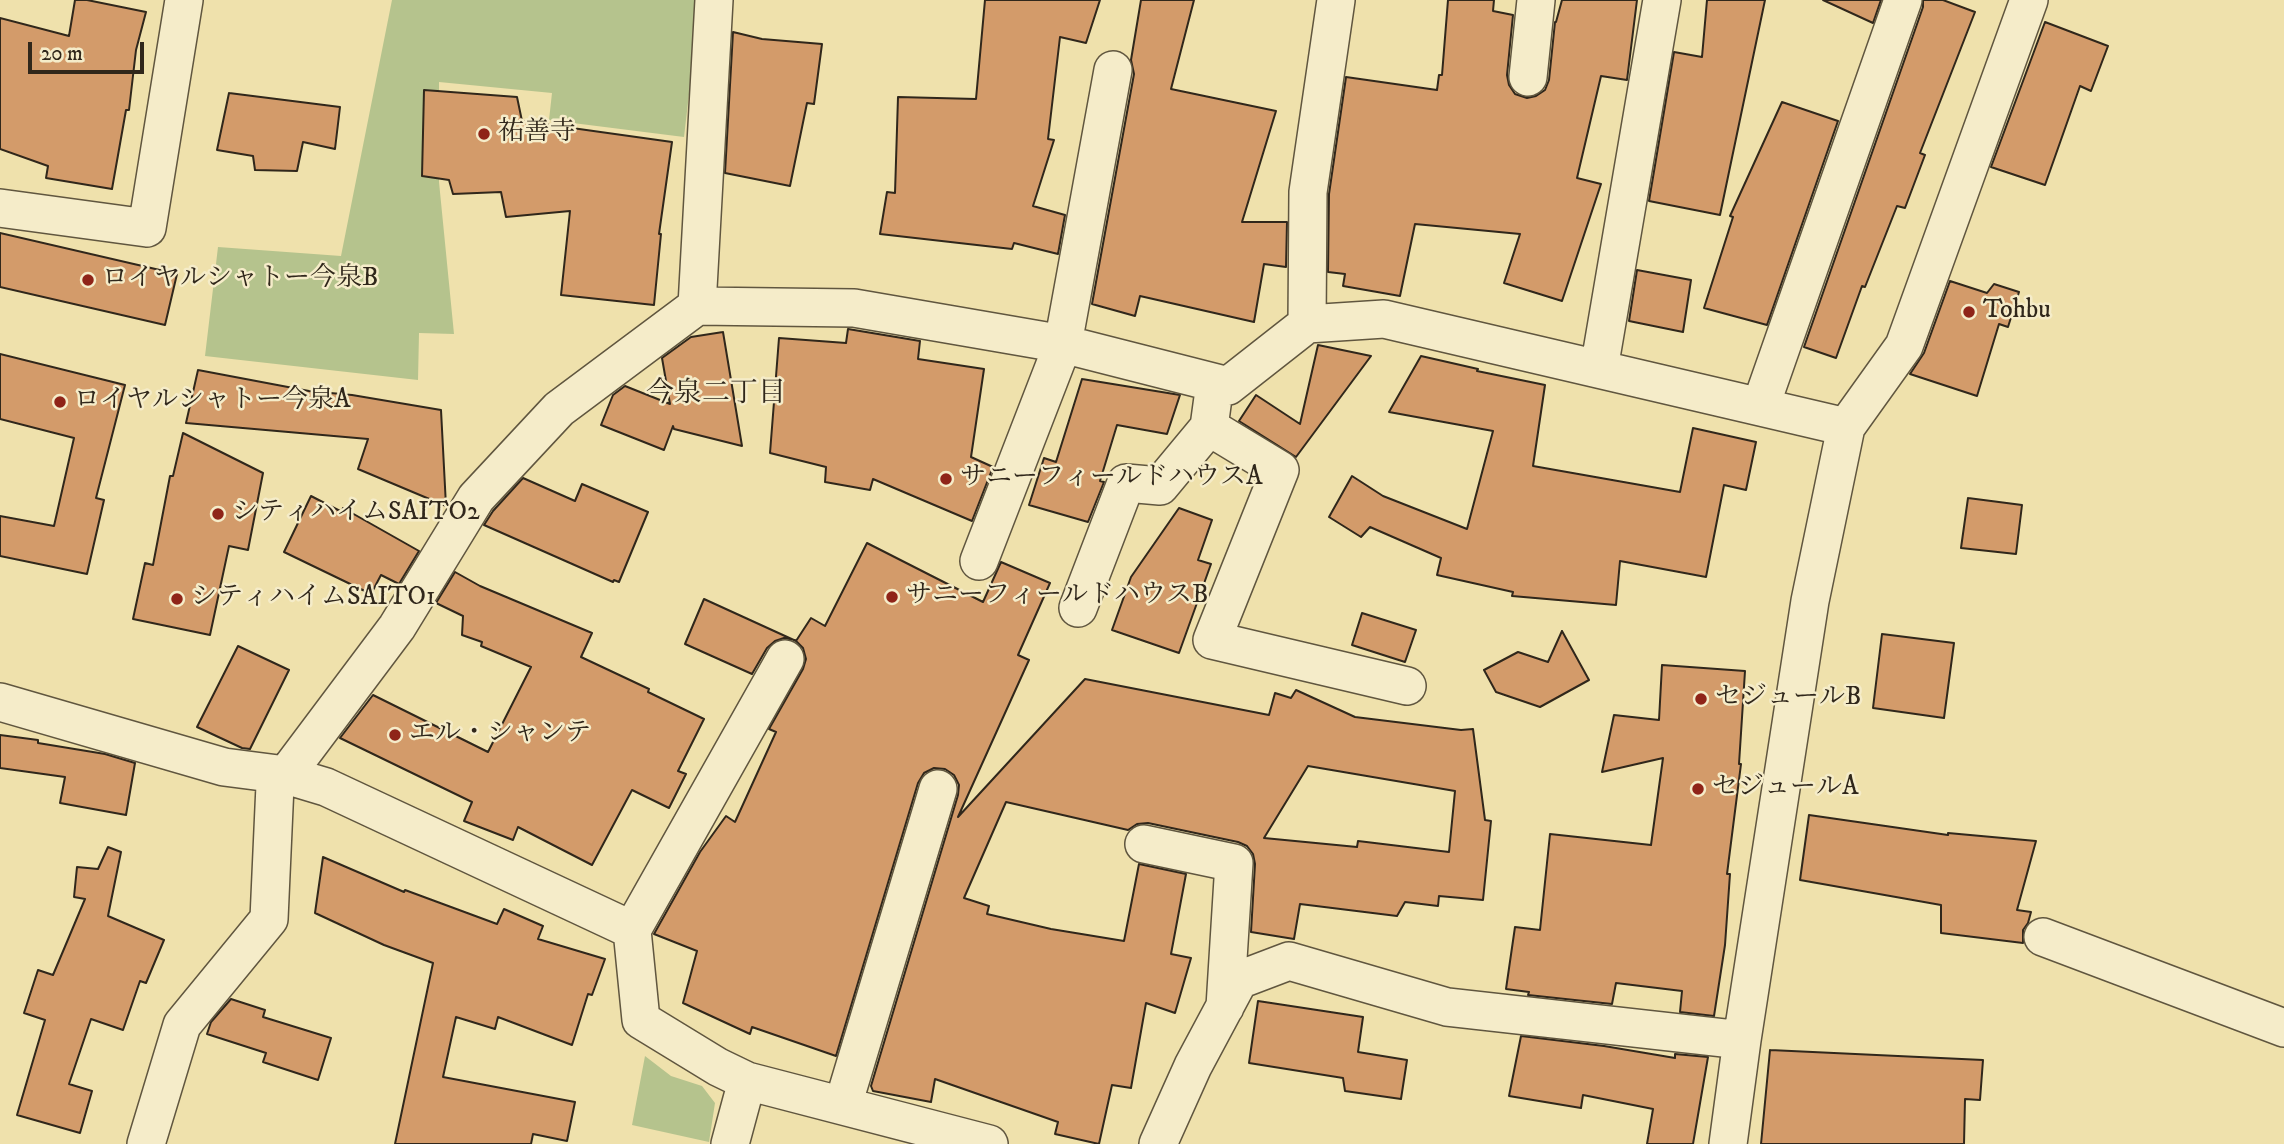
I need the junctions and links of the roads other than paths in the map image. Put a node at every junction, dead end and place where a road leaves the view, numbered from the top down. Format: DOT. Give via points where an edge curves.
graph roads {
  1 [pos="184,0"];
  2 [pos="714,0"];
  3 [pos="1336,0"];
  4 [pos="1536,0"];
  5 [pos="1662,0"];
  6 [pos="1903,0"];
  7 [pos="2029,0"];
  8 [pos="1113,69"];
  9 [pos="1528,76"];
  10 [pos="0,208"];
  11 [pos="697,306"];
  12 [pos="1307,324"];
  13 [pos="1063,344"];
  14 [pos="1600,369"];
  15 [pos="1215,383"];
  16 [pos="1761,405"];
  17 [pos="1209,427"];
  18 [pos="1846,427"];
  19 [pos="979,561"];
  20 [pos="1077,608"];
  21 [pos="785,659"];
  22 [pos="1407,686"];
  23 [pos="0,702"];
  24 [pos="286,775"];
  25 [pos="938,789"];
  26 [pos="1144,844"];
  27 [pos="632,930"];
  28 [pos="2043,937"];
  29 [pos="1224,1008"];
  30 [pos="2284,1028"];
  31 [pos="1742,1040"];
  32 [pos="747,1080"];
  33 [pos="843,1105"];
  34 [pos="931,1136"];
  35 [pos="146,1144"];
  36 [pos="730,1144"];
  37 [pos="989,1144"];
  38 [pos="1158,1144"];
  39 [pos="1728,1144"];
  1 -- 10 [label="street" via="147,229"];
  2 -- 11 [label="street"];
  3 -- 12 [label="street" via="1308,192"];
  4 -- 9 [label="street"];
  5 -- 14 [label="street"];
  6 -- 16 [label="street"];
  7 -- 18 [label="street" via="1903,346"];
  8 -- 13 [label="street"];
  11 -- 13 [label="street" via="853,308"];
  11 -- 24 [label="street" via="559,408 476,498 397,627"];
  12 -- 14 [label="street" via="1384,319"];
  12 -- 15 [label="street" via="1228,386"];
  13 -- 15 [label="street"];
  13 -- 19 [label="street"];
  14 -- 16 [label="street"];
  15 -- 17 [label="street"];
  16 -- 18 [label="street"];
  17 -- 20 [label="street" via="1160,486 1126,483"];
  17 -- 22 [label="street" via="1280,470 1212,640"];
  18 -- 31 [label="street" via="1810,601"];
  21 -- 27 [label="street"];
  23 -- 24 [label="street" via="224,767"];
  24 -- 27 [label="street" via="326,787"];
  24 -- 35 [label="street" via="275,785 269,919 183,1025"];
  25 -- 33 [label="street"];
  26 -- 29 [label="street" via="1234,863"];
  27 -- 32 [label="street" via="640,1020"];
  28 -- 30 [label="street"];
  29 -- 31 [label="street" via="1239,981 1289,961 1447,1007"];
  29 -- 38 [label="street"];
  31 -- 39 [label="street"];
  32 -- 33 [label="street"];
  32 -- 36 [label="street"];
  33 -- 34 [label="street"];
  34 -- 37 [label="street"];
}
